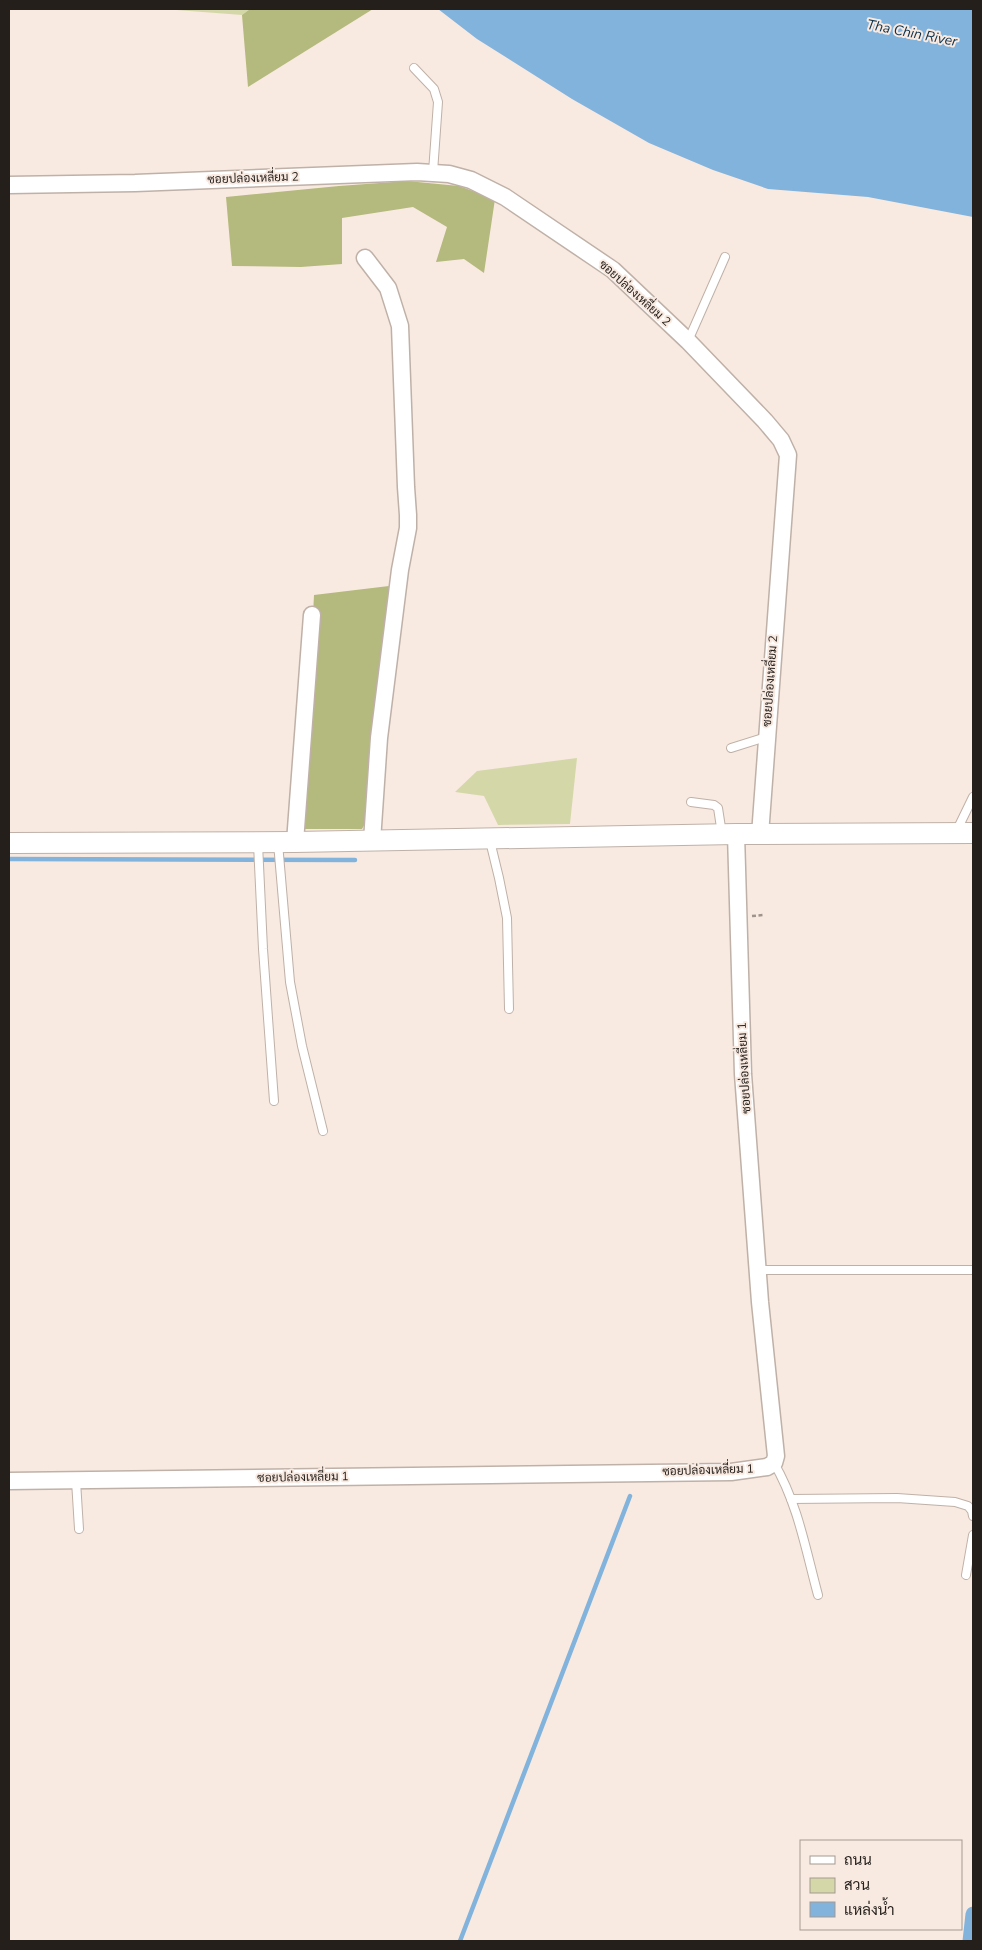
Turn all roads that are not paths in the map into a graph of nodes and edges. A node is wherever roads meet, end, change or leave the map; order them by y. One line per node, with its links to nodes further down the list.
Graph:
1 (414, 68): 2 (lane)
2 (433, 172): 3 (street, ซอยปล่องเหลี่ยม 2); 6 (street, ซอยปล่องเหลี่ยม 2)
3 (9, 185)
4 (725, 257): 6 (lane)
5 (365, 258): 16 (street)
6 (688, 341): 8 (street, ซอยปล่องเหลี่ยม 2)
7 (312, 615): 18 (street)
8 (766, 737): 9 (lane); 14 (street, ซอยปล่องเหลี่ยม 2)
9 (731, 748)
10 (973, 797): 12 (lane)
11 (691, 802): 13 (lane)
12 (964, 832): 14 (street)
13 (729, 834): 14 (street); 15 (street); 23 (street, ซอยปล่องเหลี่ยม 1)
14 (760, 835)
15 (489, 839): 16 (street); 20 (lane)
16 (372, 841): 18 (street)
17 (258, 842): 18 (street); 19 (street); 21 (lane)
18 (286, 842): 22 (lane)
19 (9, 843)
20 (509, 1009)
21 (274, 1101)
22 (323, 1131)
23 (758, 1270): 24 (lane); 25 (street, ซอยปล่องเหลี่ยม 1)
24 (973, 1270)
25 (774, 1463): 26 (street, ซอยปล่องเหลี่ยม 1); 28 (lane)
26 (76, 1480): 27 (street, ซอยปล่องเหลี่ยม 1); 30 (lane)
27 (9, 1481)
28 (792, 1499): 29 (lane); 33 (lane)
29 (973, 1516)
30 (79, 1529)
31 (973, 1535): 32 (lane)
32 (966, 1575)
33 (818, 1596)

